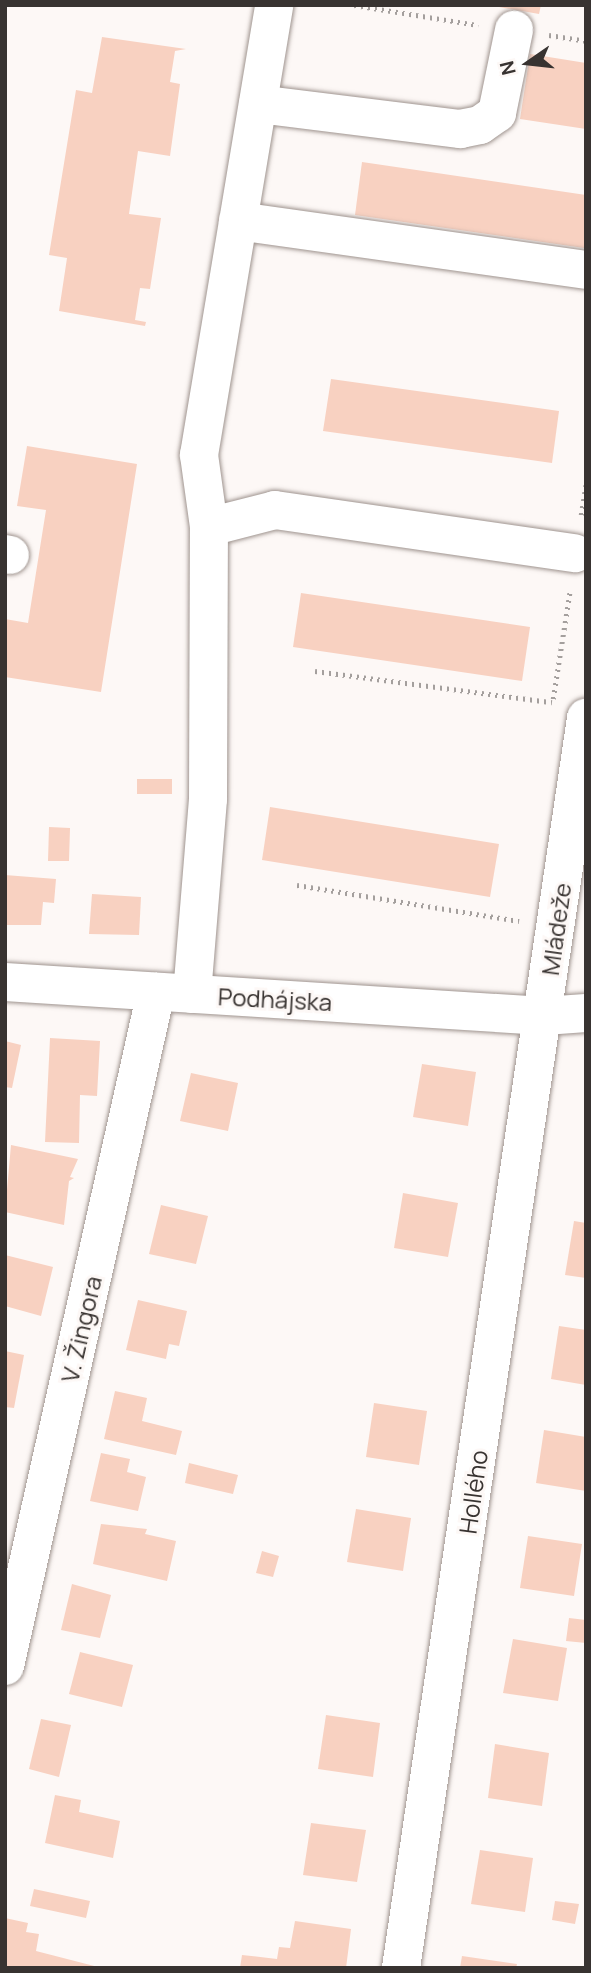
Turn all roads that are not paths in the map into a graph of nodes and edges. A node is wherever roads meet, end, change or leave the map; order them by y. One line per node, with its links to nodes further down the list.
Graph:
1 (274, 5): 3 (street, V. Žingora)
2 (514, 30): 3 (street)
3 (258, 104): 4 (street, V. Žingora)
4 (238, 221): 5 (street); 6 (street, V. Žingora)
5 (586, 270)
6 (209, 527): 7 (street); 10 (street, V. Žingora)
7 (575, 553)
8 (586, 718): 12 (street, Mládeže)
9 (5, 982): 10 (street, Podhájska)
10 (174, 993): 12 (street, Podhájska); 13 (street, V. Žingora)
11 (586, 1013): 12 (street)
12 (544, 1016): 15 (street, Hollého)
13 (11, 1617): 14 (street, V. Žingora)
14 (5, 1666)
15 (401, 1968)

